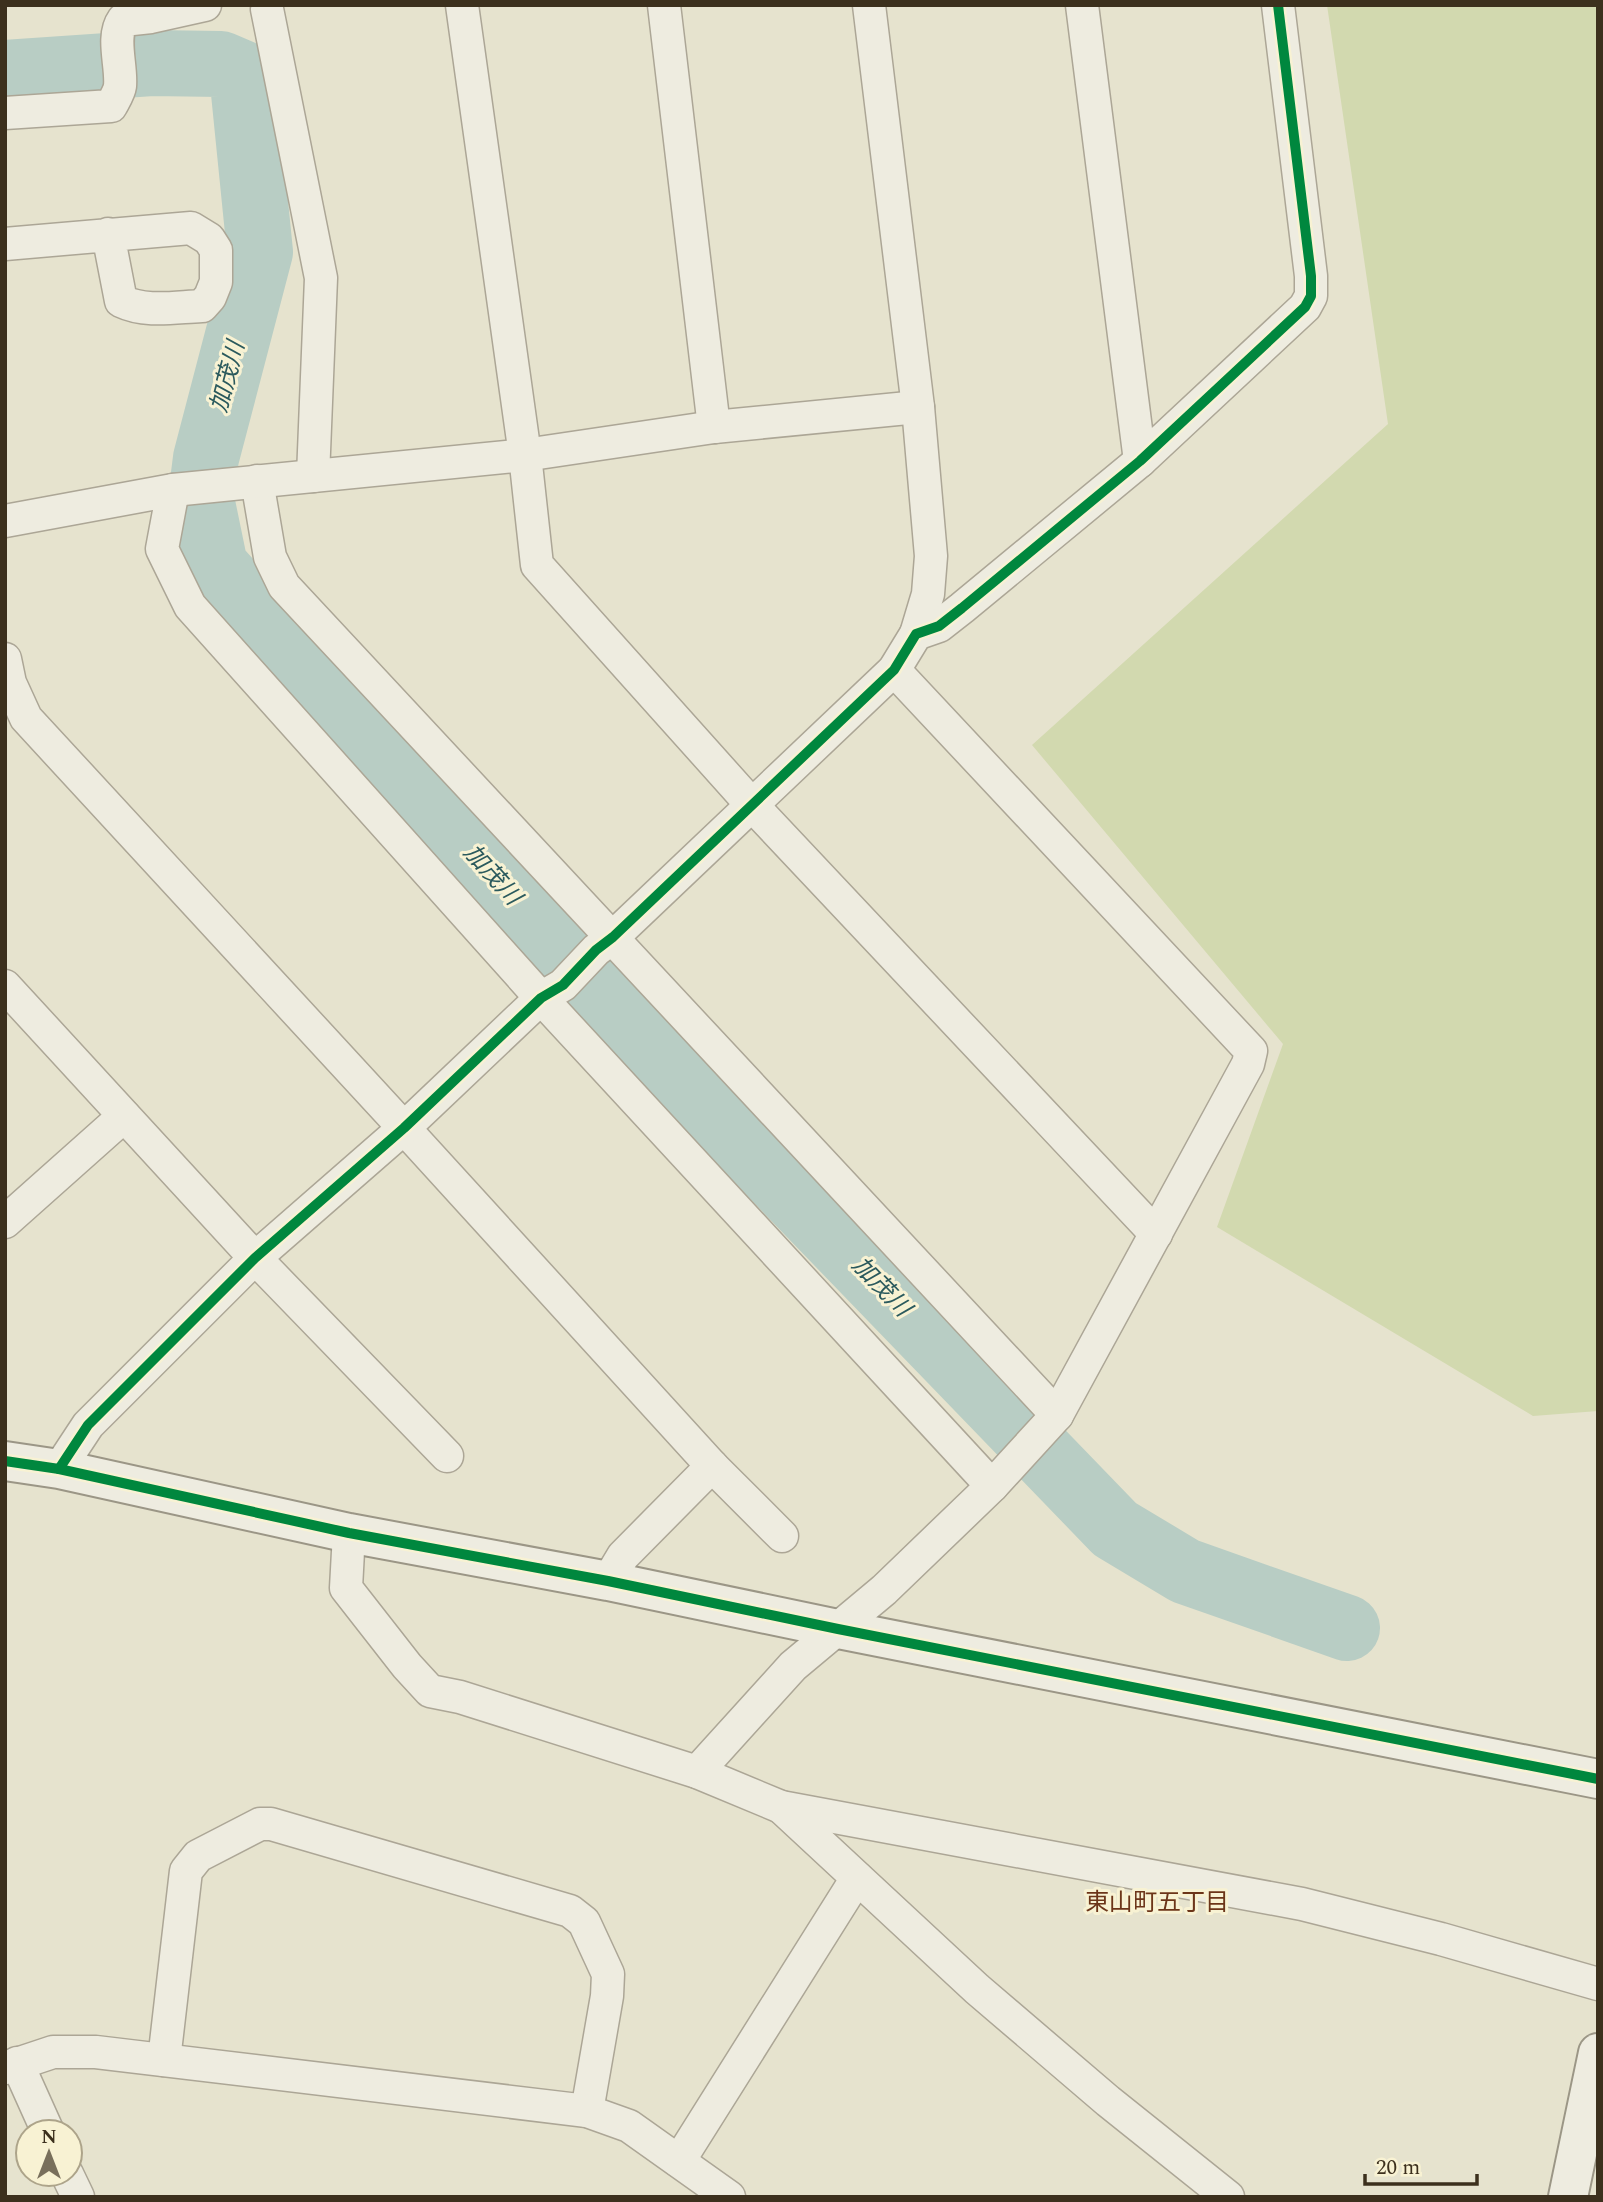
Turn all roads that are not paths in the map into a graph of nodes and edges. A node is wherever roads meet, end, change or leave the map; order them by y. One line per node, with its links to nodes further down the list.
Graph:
1 (205, 5): 8 (street)
2 (463, 5): 13 (street)
3 (663, 5): 12 (street)
4 (869, 5): 11 (street)
5 (1082, 5): 14 (street)
6 (1278, 5): 14 (street)
7 (266, 6): 15 (street)
8 (5, 113)
9 (108, 234): 10 (street)
10 (5, 244)
11 (918, 407): 12 (street); 19 (street)
12 (714, 427): 13 (street)
13 (525, 455): 15 (street); 22 (street)
14 (1140, 461): 19 (street)
15 (313, 476): 16 (street)
16 (257, 481): 17 (street); 23 (street)
17 (173, 490): 18 (street); 25 (street)
18 (5, 521)
19 (916, 634): 21 (street)
20 (5, 659): 27 (street)
21 (894, 670): 22 (street); 29 (street)
22 (752, 805): 23 (street); 29 (street)
23 (605, 943): 25 (street); 31 (street)
24 (5, 986): 26 (street)
25 (552, 991): 27 (street); 36 (street)
26 (124, 1116): 28 (street); 30 (street)
27 (404, 1128): 30 (street); 34 (street)
28 (5, 1222)
29 (1156, 1234): 31 (street)
30 (255, 1258): 32 (street); 35 (street)
31 (1056, 1416): 36 (street)
32 (447, 1457)
33 (5, 1461): 35 (street)
34 (712, 1466): 38 (street); 39 (street)
35 (59, 1469): 37 (street)
36 (993, 1484): 40 (street)
37 (349, 1533): 39 (street); 41 (street)
38 (782, 1536)
39 (608, 1581): 40 (street)
40 (838, 1629): 41 (street); 42 (street)
41 (697, 1772): 43 (street)
42 (1598, 1779)
43 (781, 1807): 44 (street); 45 (street)
44 (857, 1878): 51 (street); 53 (street)
45 (1598, 1984)
46 (1598, 2053): 54 (street)
47 (164, 2060): 48 (street); 49 (street); 49 (street)
48 (11, 2065): 50 (street)
49 (587, 2111): 51 (street)
50 (40, 2118)
51 (679, 2161): 52 (street)
52 (729, 2197)
53 (1228, 2197)
54 (1568, 2197)

